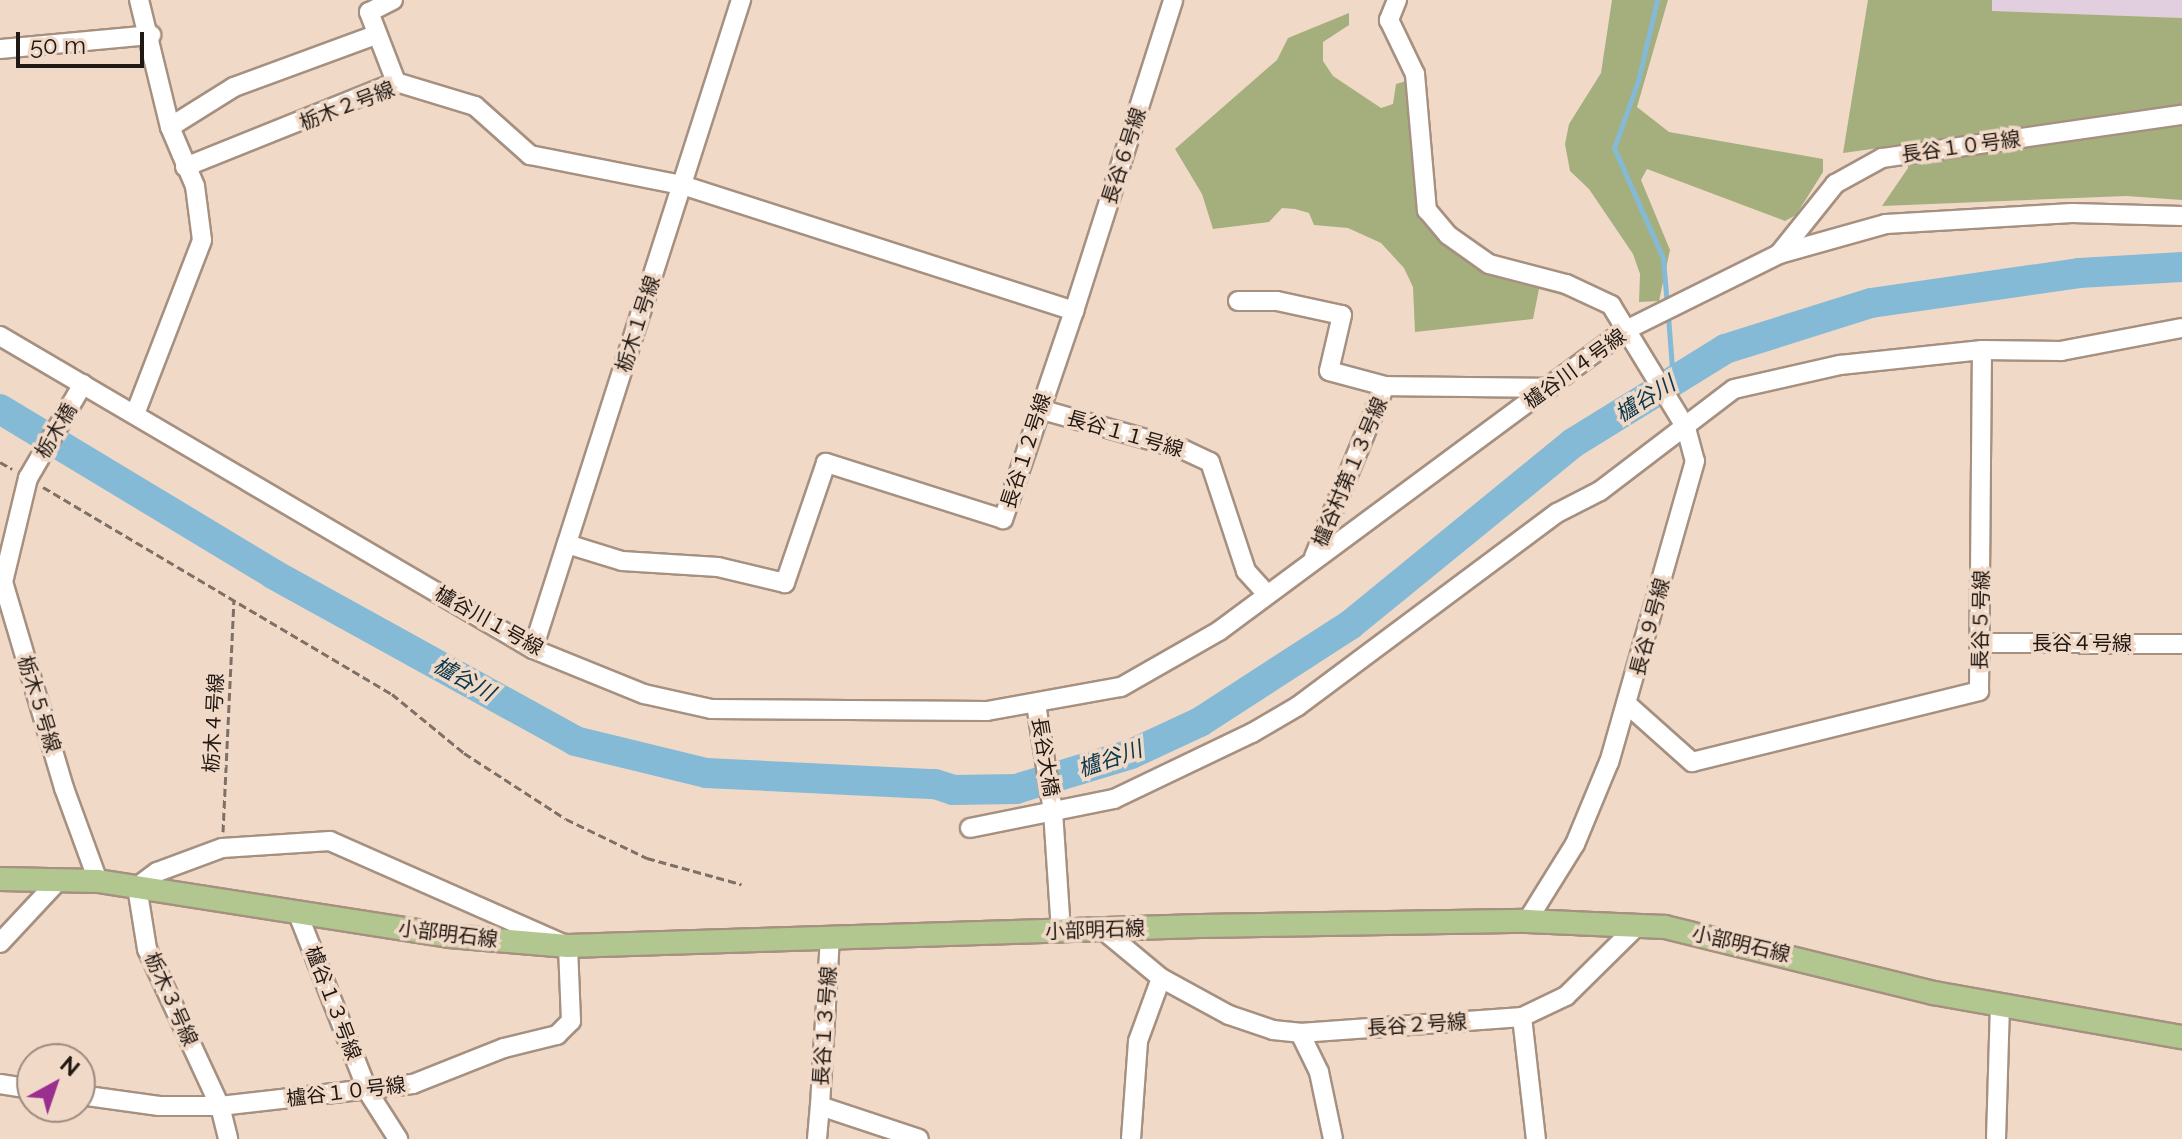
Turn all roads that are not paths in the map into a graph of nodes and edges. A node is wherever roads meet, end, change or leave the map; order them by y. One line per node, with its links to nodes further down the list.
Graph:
1 (139, 0): 6 (street)
2 (393, 0): 7 (street)
3 (741, 0): 13 (street, 栃木１号線)
4 (1173, 0): 17 (street, 長谷６号線)
5 (1397, 0): 19 (street, 長谷９号線)
6 (151, 35): 8 (street); 11 (street)
7 (375, 35): 9 (street); 11 (street)
8 (0, 49)
9 (396, 82): 12 (street, 栃木２号線); 13 (street, 栃木２号線)
10 (2182, 115): 15 (street, 長谷１０号線)
11 (170, 127): 12 (street)
12 (185, 167): 26 (street)
13 (682, 185): 17 (street); 29 (street, 栃木１号線)
14 (2182, 216): 15 (street, 櫨谷川４号線)
15 (1779, 254): 19 (street, 櫨谷川４号線)
16 (1238, 301): 23 (street)
17 (1074, 311): 25 (street, 長谷１２号線)
18 (2182, 328): 21 (street)
19 (1624, 331): 24 (street, 櫨谷川４号線); 27 (street, 長谷９号線)
20 (0, 336): 22 (street, 櫨谷川１号線)
21 (1982, 350): 27 (street); 32 (street, 長谷５号線)
22 (83, 384): 26 (street, 櫨谷川１号線); 28 (street, 栃木橋)
23 (1385, 386): 24 (street); 30 (street, 櫨谷村第１３号線)
24 (1549, 388): 30 (street, 櫨谷川４号線)
25 (1039, 409): 29 (street, 長谷１２号線); 31 (street, 長谷１１号線)
26 (135, 414): 34 (street, 櫨谷川１号線)
27 (1686, 428): 36 (street, 長谷９号線); 37 (street)
28 (28, 478): 41 (street, 栃木５号線)
29 (567, 544): 34 (street, 栃木１号線)
30 (1314, 558): 31 (street, 櫨谷川４号線)
31 (1265, 592): 35 (street, 櫨谷川４号線)
32 (1982, 643): 33 (street, 長谷４号線); 36 (street, 長谷５号線)
33 (2182, 644)
34 (533, 649): 35 (street, 櫨谷川１号線)
35 (1036, 704): 37 (street, 長谷大橋)
36 (1628, 705): 44 (street, 長谷９号線)
37 (1053, 811): 38 (street); 47 (street, 長谷大橋)
38 (970, 828)
39 (0, 879): 40 (main road, 小部明石線)
40 (59, 880): 41 (main road, 小部明石線); 49 (street)
41 (98, 881): 42 (main road, 小部明石線)
42 (137, 887): 43 (main road, 小部明石線); 50 (street); 58 (street, 栃木３号線)
43 (298, 914): 50 (main road, 小部明石線); 56 (street, 櫨谷１３号線)
44 (1527, 921): 45 (main road, 小部明石線); 46 (main road, 小部明石線)
45 (1638, 925): 52 (main road, 小部明石線); 53 (street)
46 (1102, 929): 47 (main road, 小部明石線); 51 (street, 長谷２号線)
47 (1061, 931): 48 (main road, 小部明石線)
48 (830, 937): 50 (main road, 小部明石線); 59 (street, 長谷１３号線)
49 (0, 943)
50 (568, 946): 56 (street, 櫨谷１０号線)
51 (1161, 978): 54 (street, 長谷２号線); 64 (street)
52 (2000, 1005): 55 (main road, 小部明石線); 67 (street)
53 (1522, 1017): 54 (street, 長谷２号線); 66 (street)
54 (1300, 1033): 65 (street)
55 (2182, 1037)
56 (368, 1092): 58 (street, 櫨谷１０号線); 61 (street, 櫨谷１３号線)
57 (96, 1097): 58 (street, 櫨谷１０号線)
58 (220, 1106): 60 (street, 栃木３号線)
59 (820, 1106): 62 (street); 63 (street, 長谷１３号線)
60 (228, 1139)
61 (398, 1139)
62 (817, 1139)
63 (919, 1139)
64 (1131, 1139)
65 (1333, 1139)
66 (1536, 1139)
67 (1996, 1139)

